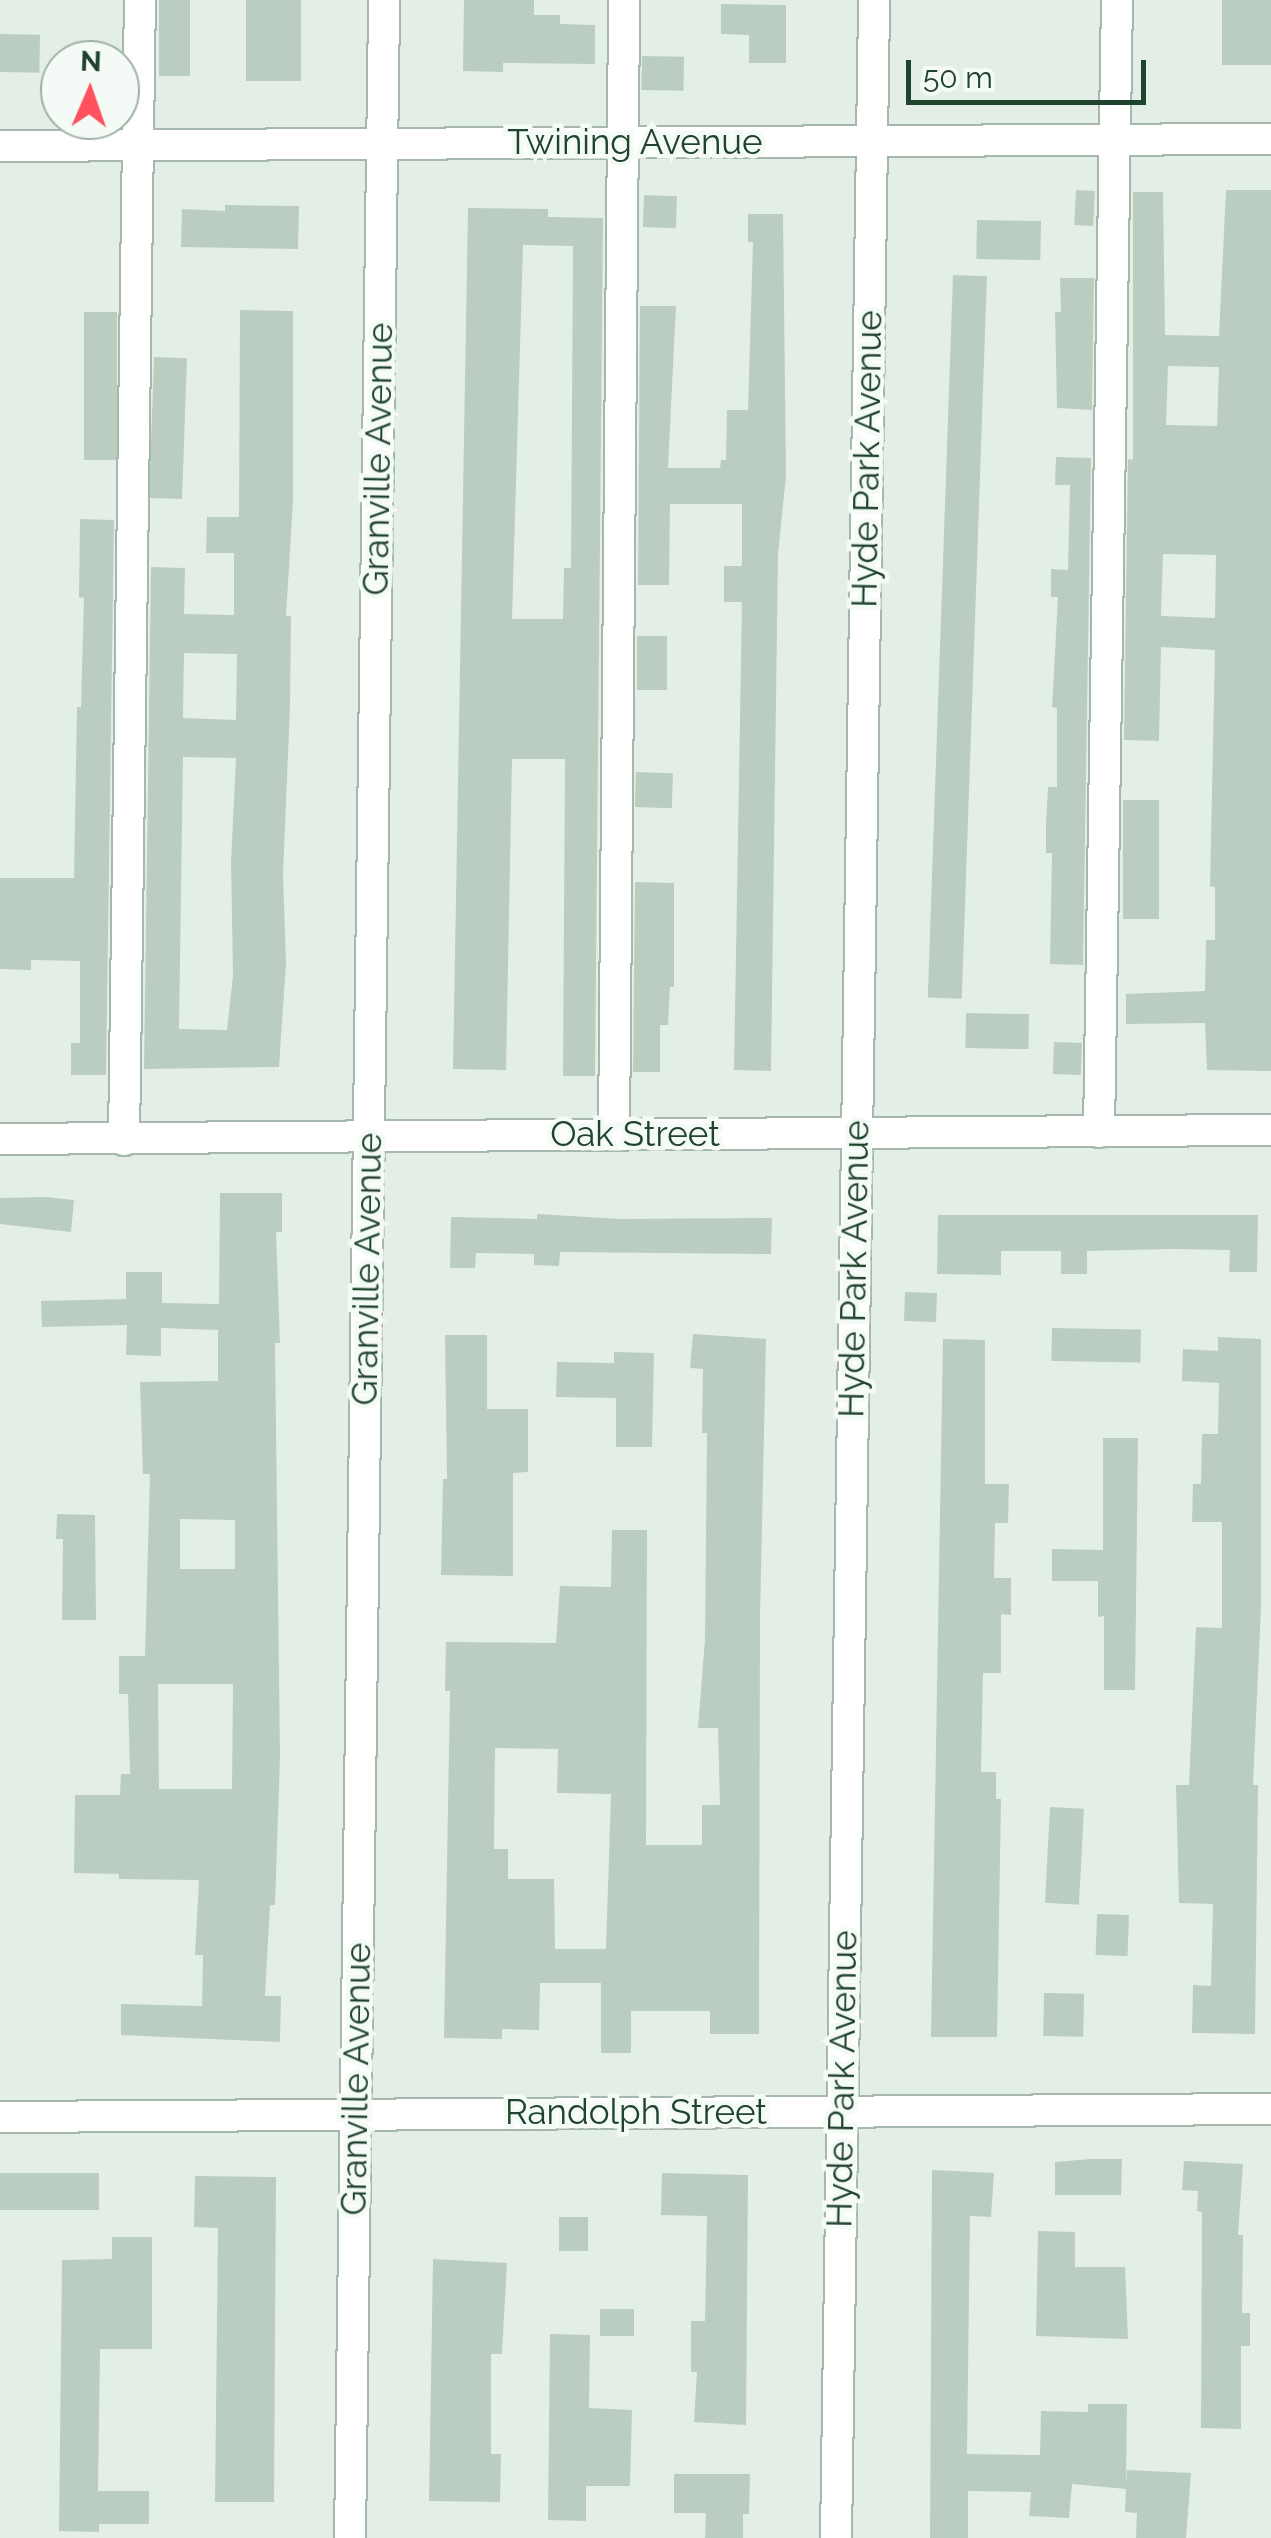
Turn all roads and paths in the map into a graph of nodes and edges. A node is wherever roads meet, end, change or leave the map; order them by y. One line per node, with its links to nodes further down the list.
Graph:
1 (140, 0): 11 (street)
2 (384, 0): 8 (street, Granville Avenue)
3 (624, 0): 9 (street)
4 (874, 0): 10 (street, Hyde Park Avenue)
5 (1117, 0): 6 (street)
6 (1114, 140): 7 (street, Twining Avenue); 10 (street, Twining Avenue); 14 (street)
7 (1271, 140)
8 (382, 142): 9 (street, Twining Avenue); 11 (street, Twining Avenue); 16 (street, Granville Avenue)
9 (622, 142): 10 (street, Twining Avenue); 17 (street)
10 (872, 142): 15 (street, Hyde Park Avenue)
11 (139, 145): 12 (street, Twining Avenue); 19 (street)
12 (0, 146)
13 (1271, 1130): 14 (street, Oak Street)
14 (1100, 1132): 15 (street, Oak Street)
15 (856, 1133): 17 (street, Oak Street); 21 (street, Hyde Park Avenue)
16 (368, 1134): 17 (street, Oak Street); 19 (street, Oak Street); 22 (street, Granville Avenue)
17 (614, 1134)
18 (0, 1139): 19 (street, Oak Street)
19 (124, 1140)
20 (1271, 2108): 21 (street, Randolph Street)
21 (841, 2111): 22 (street, Randolph Street); 25 (street, Hyde Park Avenue)
22 (356, 2114): 23 (street, Randolph Street); 24 (street, Granville Avenue)
23 (0, 2116)
24 (350, 2538)
25 (836, 2538)

